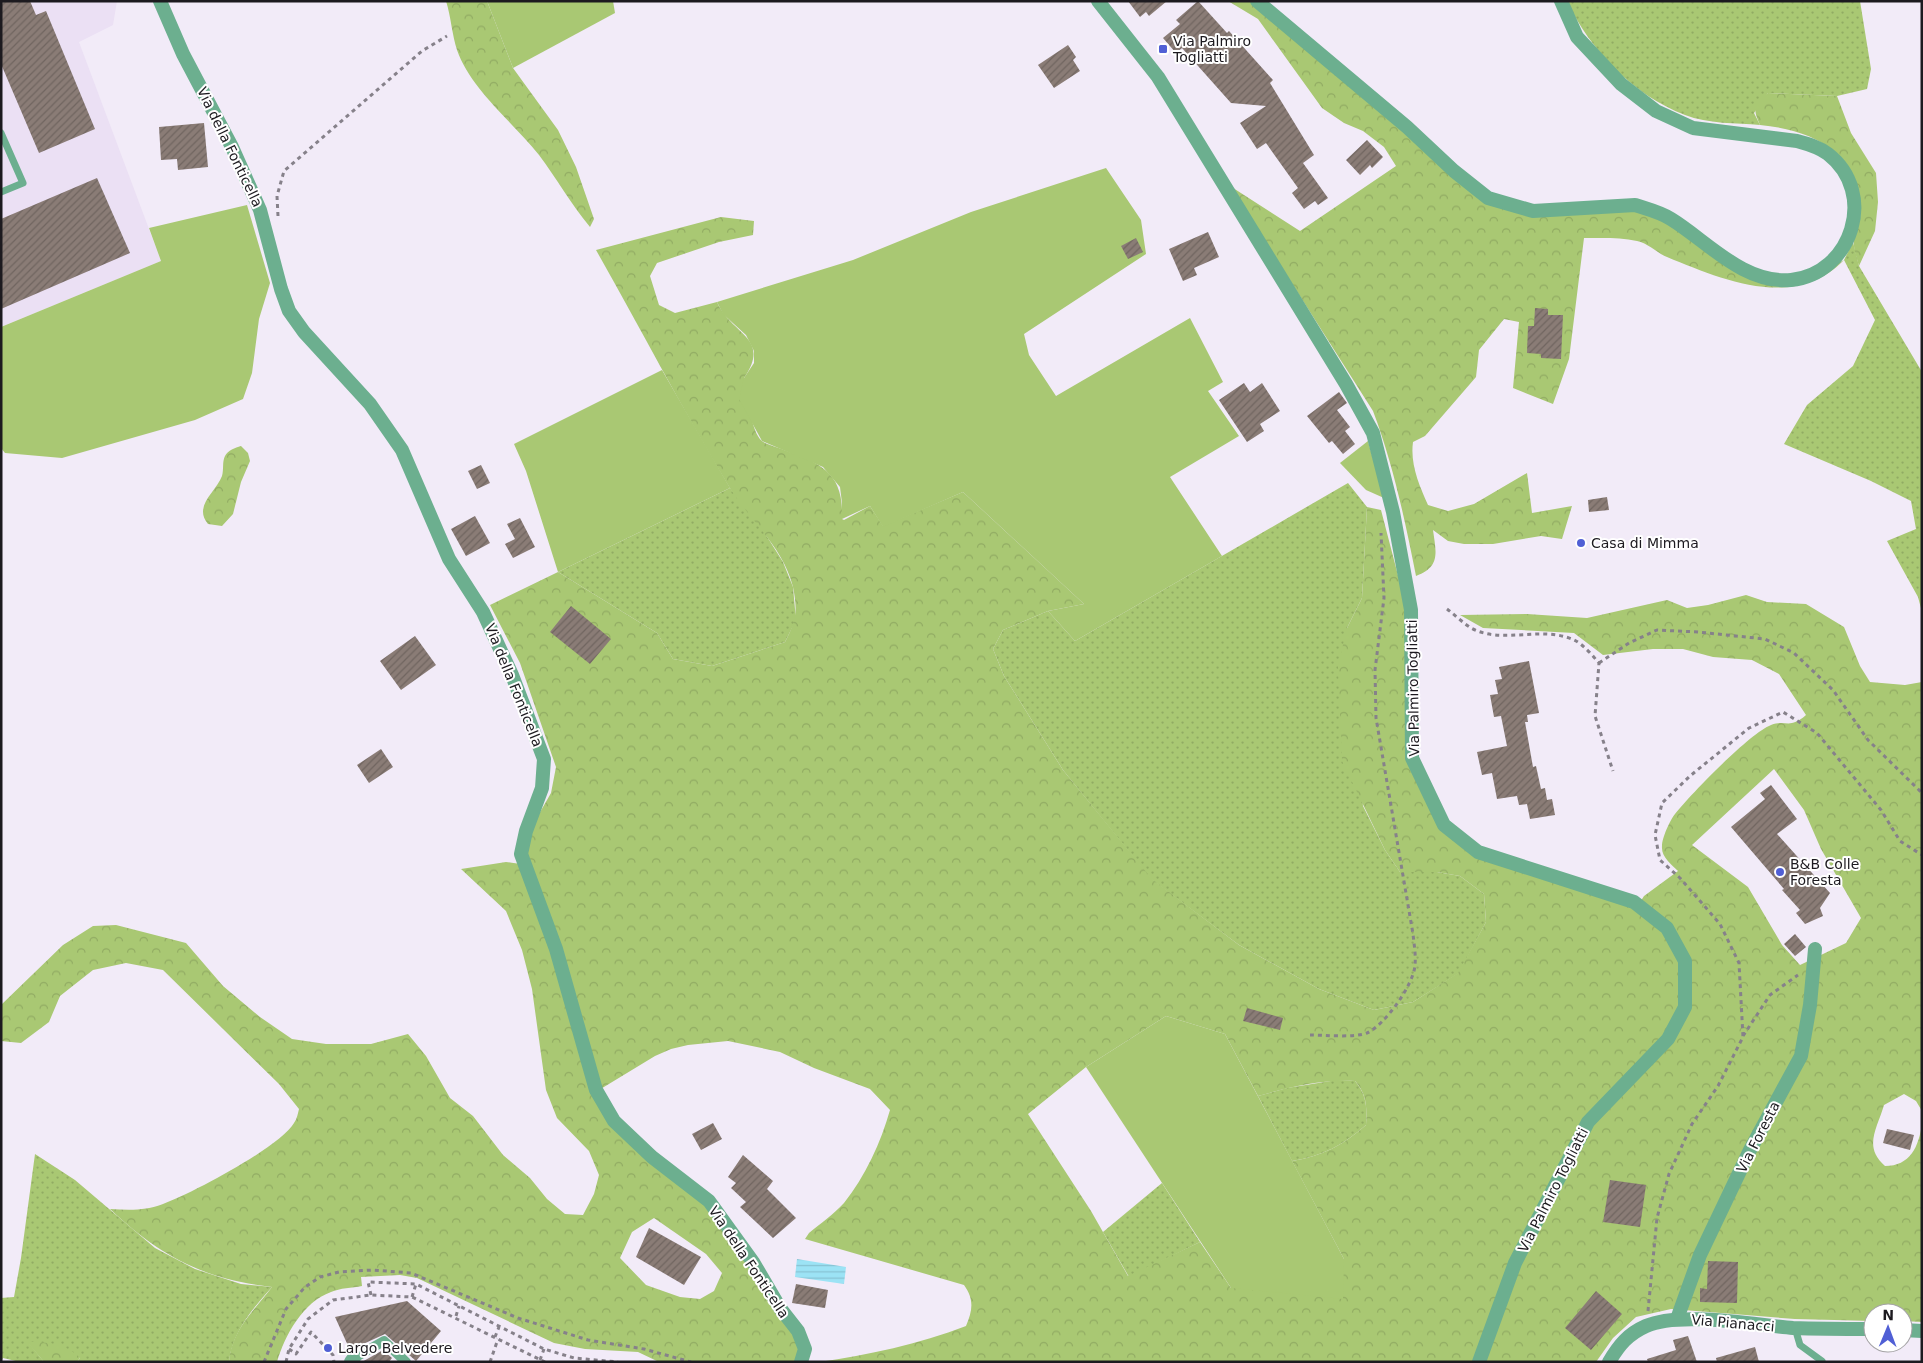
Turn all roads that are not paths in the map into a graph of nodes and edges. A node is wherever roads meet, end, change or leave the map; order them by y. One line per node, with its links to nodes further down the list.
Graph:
1 (160, 1): 14 (street, Via della Fonticella)
2 (1098, 1): 15 (street, Via Palmiro Togliatti)
3 (1257, 1): 4 (street)
4 (1561, 1)
5 (1, 133): 6 (lane)
6 (1, 192)
7 (1816, 949): 8 (street, Via Foresta)
8 (1677, 1318): 9 (street, Via Pianacci); 16 (street, Via Pianacci)
9 (1795, 1328): 10 (street, Via Pianacci); 12 (lane)
10 (1863, 1330)
11 (352, 1360): 13 (street)
12 (1822, 1361)
13 (406, 1362)
14 (801, 1362)
15 (1479, 1362)
16 (1609, 1362)

